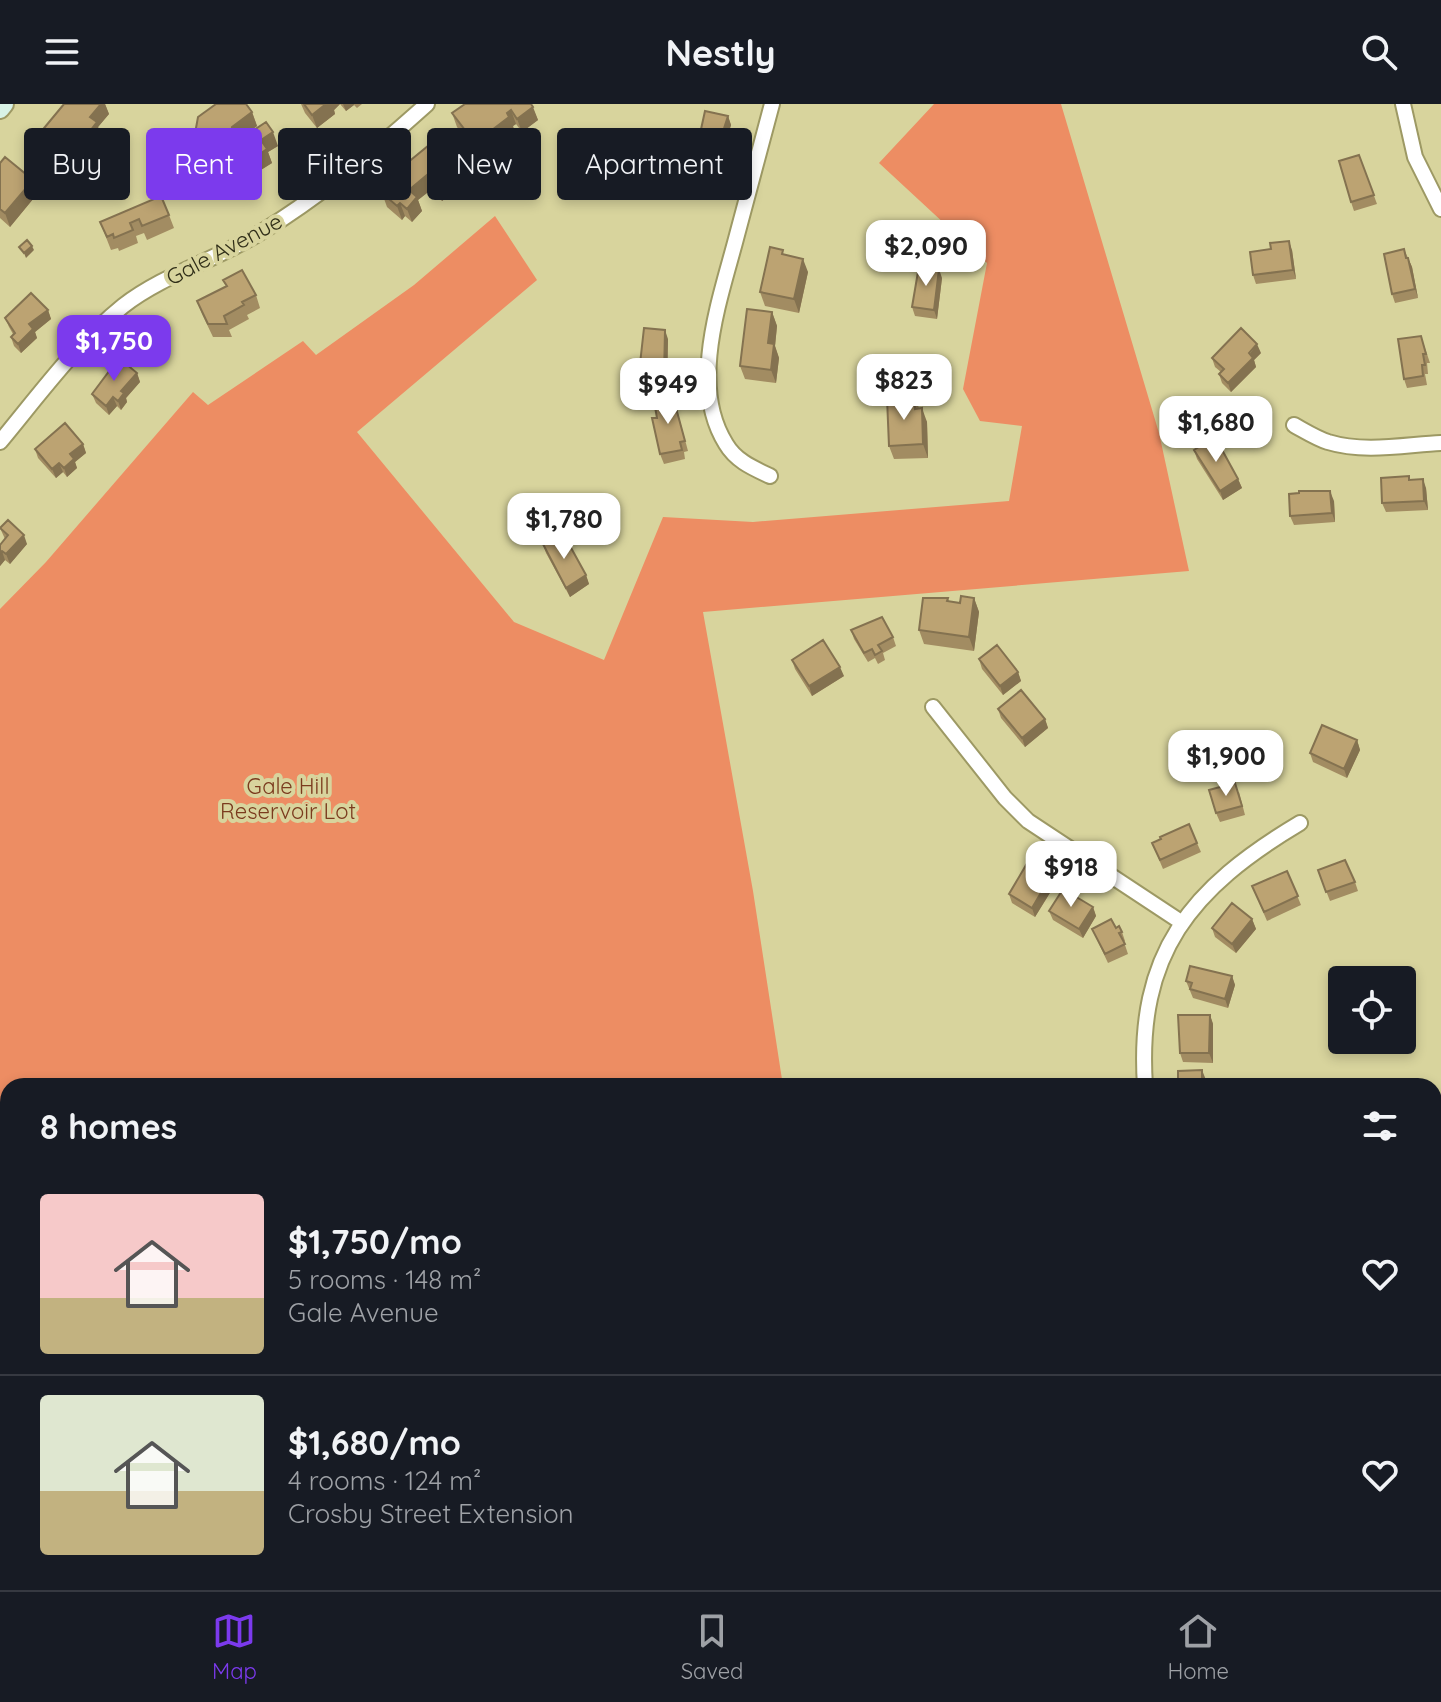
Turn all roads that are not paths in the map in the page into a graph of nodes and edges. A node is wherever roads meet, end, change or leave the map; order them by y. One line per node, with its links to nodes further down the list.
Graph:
1 (4, 104): 5 (main road)
2 (427, 104): 8 (street, Gale Avenue)
3 (772, 104): 10 (street)
4 (1403, 104): 6 (street)
5 (0, 109)
6 (1441, 209)
7 (1294, 425): 9 (street)
8 (0, 442)
9 (1441, 443)
10 (770, 476)
11 (933, 707): 13 (street)
12 (1300, 823): 13 (street)
13 (1181, 922): 14 (street)
14 (1145, 1078)

